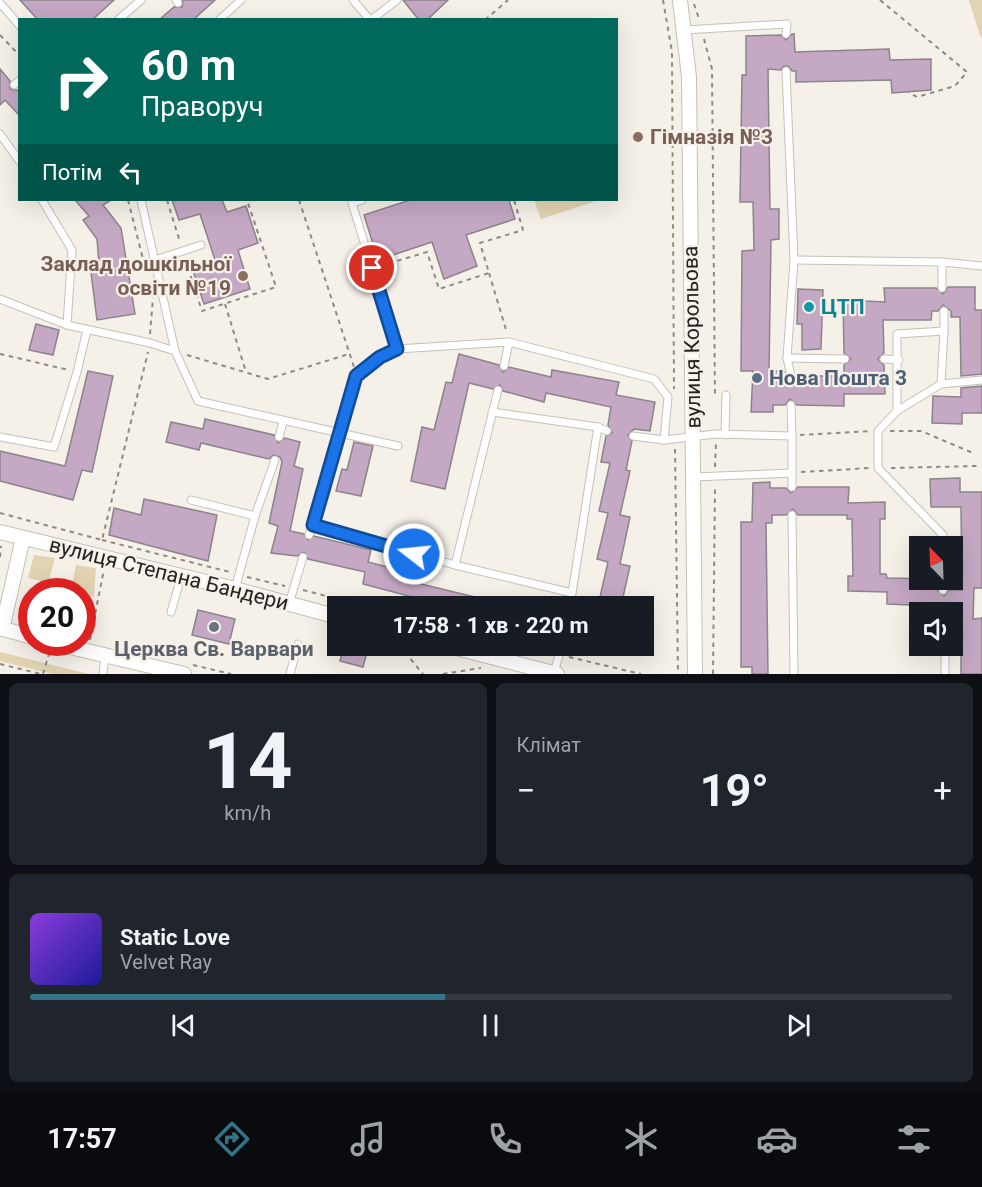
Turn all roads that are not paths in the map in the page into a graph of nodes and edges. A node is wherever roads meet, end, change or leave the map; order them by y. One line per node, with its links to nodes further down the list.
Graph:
1 (141, 0): 7 (lane)
2 (241, 0): 8 (lane)
3 (353, 0): 9 (lane)
4 (397, 0): 10 (lane)
5 (680, 0): 12 (street, вулиця Корольова)
6 (0, 3): 11 (lane)
7 (120, 18)
8 (221, 18)
9 (368, 18)
10 (373, 18)
11 (18, 24)
12 (685, 30): 13 (lane); 53 (street, вулиця Корольова)
13 (786, 34)
14 (786, 71): 22 (lane)
15 (0, 134): 16 (lane)
16 (18, 159)
17 (43, 201): 28 (lane)
18 (141, 201): 21 (lane)
19 (359, 201): 32 (lane)
20 (201, 245): 21 (lane)
21 (155, 260): 33 (lane)
22 (794, 260): 23 (lane); 34 (lane)
23 (942, 262): 24 (lane); 25 (lane)
24 (982, 266)
25 (942, 288)
26 (0, 299): 28 (lane)
27 (944, 311): 30 (lane)
28 (67, 325): 29 (lane)
29 (87, 330): 33 (lane); 55 (lane)
30 (944, 332): 37 (lane); 41 (lane)
31 (509, 342): 32 (lane); 38 (lane); 57 (lane)
32 (397, 349): 50 (lane)
33 (175, 351): 47 (lane)
34 (787, 358): 35 (lane); 39 (lane)
35 (844, 359)
36 (884, 359): 37 (lane)
37 (899, 360): 45 (lane)
38 (504, 366)
39 (791, 376)
40 (982, 380): 41 (lane)
41 (941, 384): 45 (lane)
42 (498, 390): 46 (lane)
43 (726, 395): 51 (lane)
44 (790, 405): 54 (lane)
45 (897, 411): 69 (lane)
46 (492, 412): 48 (lane); 72 (lane)
47 (283, 422): 50 (lane); 56 (lane)
48 (598, 427): 49 (lane); 75 (lane)
49 (607, 431)
50 (340, 434): 58 (lane); 66 (lane)
51 (725, 435): 53 (lane); 54 (lane)
52 (633, 436): 57 (lane)
53 (693, 436): 57 (lane); 61 (street, вулиця Корольова)
54 (792, 436): 60 (lane)
55 (0, 437)
56 (279, 437)
57 (664, 440)
58 (398, 446)
59 (274, 460): 65 (lane)
60 (792, 473): 61 (lane); 62 (lane)
61 (693, 477): 93 (street, вулиця Корольова)
62 (792, 488)
63 (191, 500): 65 (lane)
64 (792, 515): 94 (lane)
65 (255, 516): 74 (lane)
66 (313, 525): 68 (lane); 72 (lane)
67 (0, 532): 70 (street, вулиця Степана Бандери)
68 (309, 535)
69 (943, 536)
70 (23, 538): 73 (street, вулиця Степана Бандери); 80 (street)
71 (303, 557): 77 (lane)
72 (454, 565): 75 (lane)
73 (181, 577): 74 (street, вулиця Степана Бандери); 78 (lane)
74 (235, 589): 77 (street, вулиця Степана Бандери)
75 (572, 593): 76 (lane)
76 (572, 596)
77 (289, 604): 79 (street, вулиця Степана Бандери)
78 (171, 612)
79 (327, 614)
80 (1, 629): 81 (street)
81 (18, 633)
82 (298, 644): 91 (lane)
83 (96, 656): 87 (street)
84 (476, 656): 88 (street)
85 (559, 656): 92 (lane)
86 (945, 656): 95 (lane)
87 (105, 657): 89 (lane); 90 (street)
88 (509, 668): 92 (street)
89 (103, 674)
90 (183, 674)
91 (290, 674)
92 (556, 674)
93 (695, 674)
94 (794, 674)
95 (945, 674)

